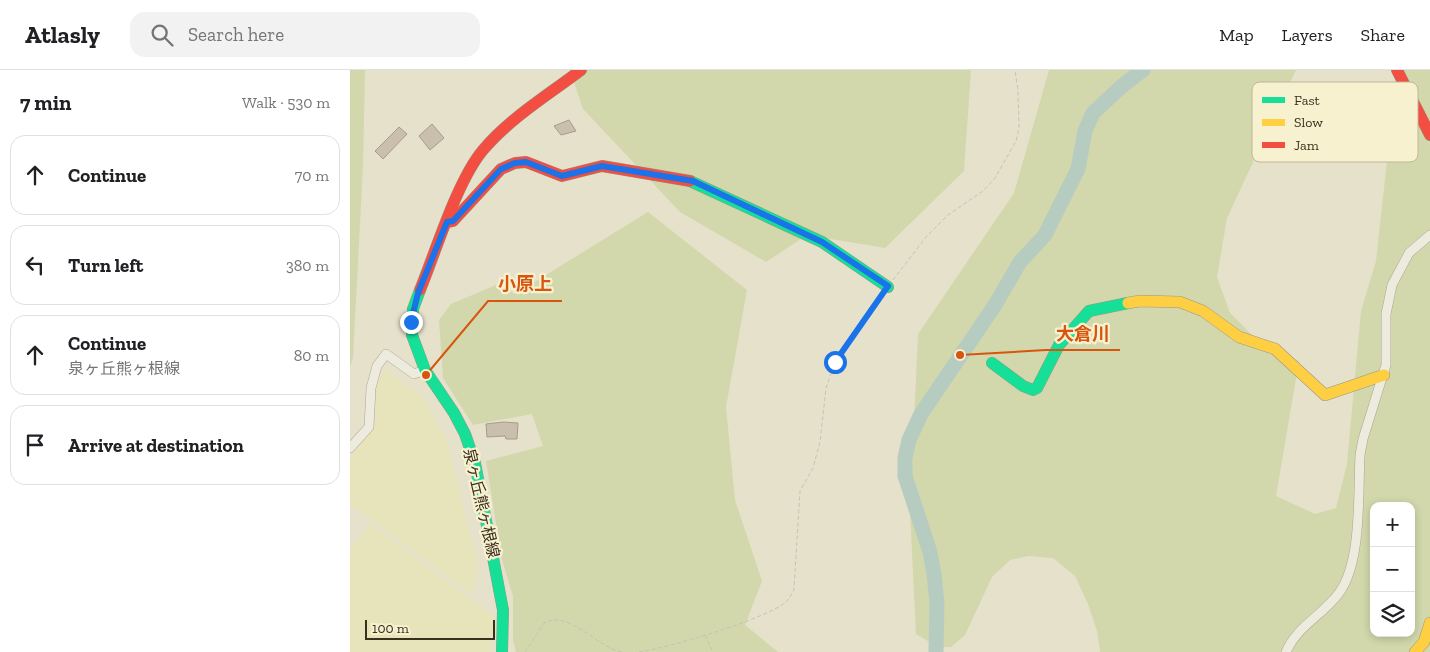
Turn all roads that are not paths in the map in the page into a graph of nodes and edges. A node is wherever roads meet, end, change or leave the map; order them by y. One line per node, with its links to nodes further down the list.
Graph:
1 (581, 70): 6 (street, 泉ヶ丘熊ヶ根線)
2 (1398, 70): 3 (street)
3 (1404, 82)
4 (1418, 111): 5 (street)
5 (1430, 135)
6 (447, 222): 8 (street); 10 (street, 泉ヶ丘熊ヶ根線)
7 (1430, 235): 11 (street)
8 (888, 286)
9 (992, 363): 11 (street)
10 (425, 370): 12 (street); 14 (street, 泉ヶ丘熊ヶ根線)
11 (1384, 374): 15 (street)
12 (350, 448)
13 (1430, 623): 16 (street)
14 (502, 652)
15 (1286, 652)
16 (1415, 652)

